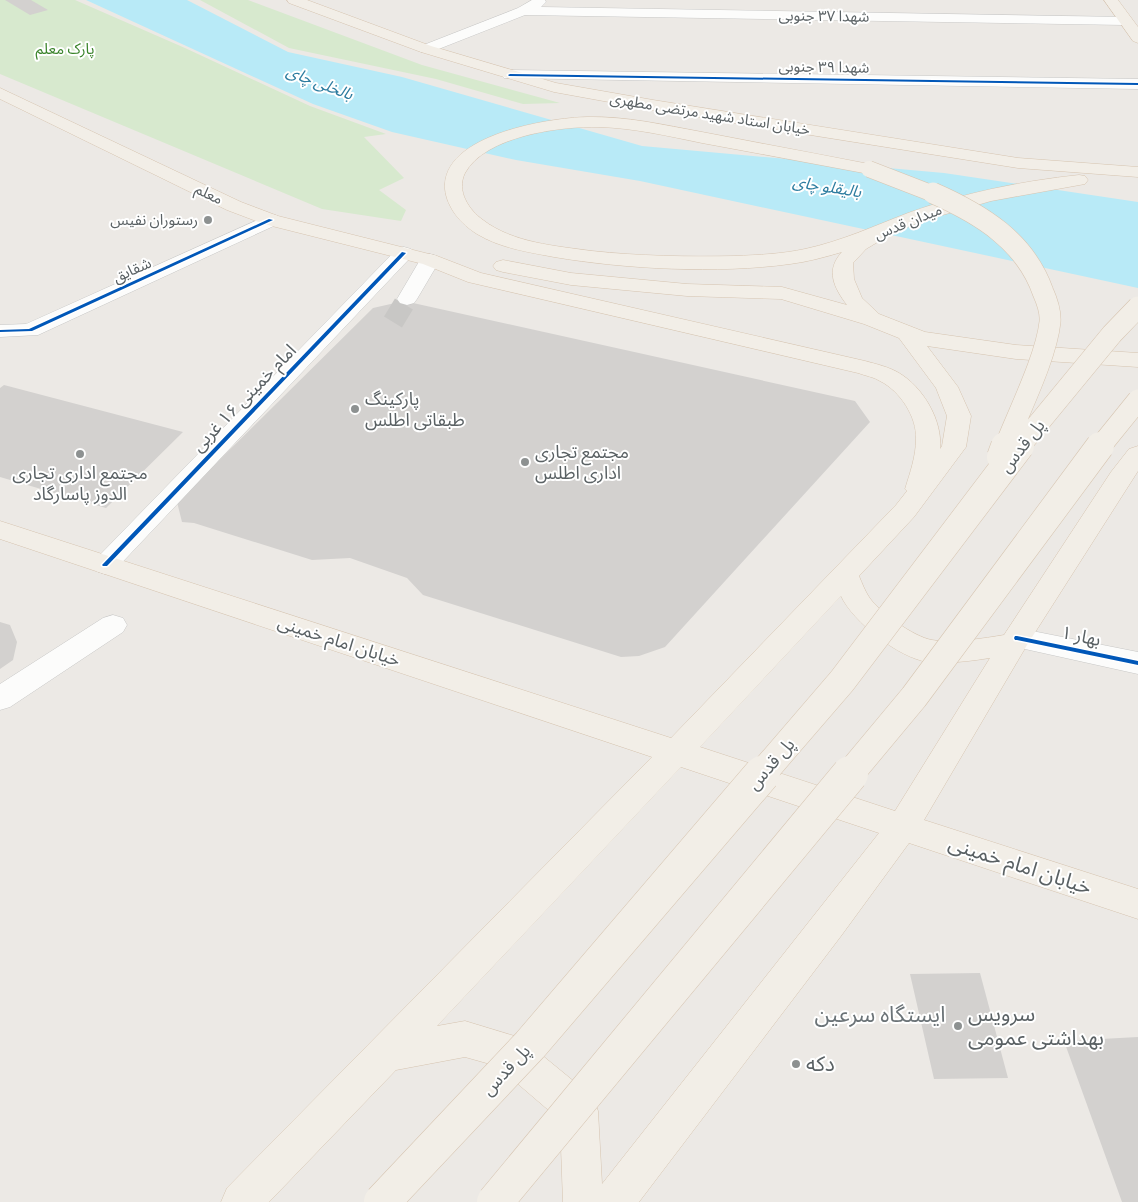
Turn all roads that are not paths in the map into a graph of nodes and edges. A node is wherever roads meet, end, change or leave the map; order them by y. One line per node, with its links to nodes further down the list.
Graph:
1 (294, 0): 7 (main road, خیابان استاد شهید مرتضی مطهری)
2 (542, 0): 4 (street)
3 (1111, 0): 5 (main road)
4 (523, 11): 5 (street, شهدا ۳۷ جنوبی); 7 (street)
5 (1125, 21): 6 (main road)
6 (1138, 38)
7 (426, 49): 8 (main road, خیابان استاد شهید مرتضی مطهری)
8 (510, 74): 9 (street, شهدا ۳۹ جنوبی); 11 (main road, خیابان استاد شهید مرتضی مطهری)
9 (1138, 84)
10 (0, 93): 12 (main road, معلم)
11 (1138, 174): 13 (main road, میدان قدس)
12 (271, 220): 14 (main road, معلم); 19 (street, شقایق)
13 (878, 233): 18 (main road, میدان قدس); 24 (main road, bridge)
14 (404, 253): 15 (main road, معلم); 27 (street, امام خمینی ۱۶ غربی)
15 (430, 260): 16 (street); 18 (main road); 25 (main road)
16 (407, 299)
17 (1138, 307): 24 (main road, پل قدس, bridge)
18 (871, 319): 20 (main road, میدان قدس)
19 (0, 331)
20 (906, 334): 21 (main road, میدان قدس); 25 (main road)
21 (1138, 360)
22 (1138, 400): 39 (main road, bridge)
23 (1138, 454): 30 (main road)
24 (988, 488): 38 (main road, پل قدس, bridge)
25 (915, 498): 28 (main road)
26 (0, 530): 27 (main road, خیابان امام خمینی)
27 (105, 564): 33 (main road, خیابان امام خمینی)
28 (845, 575): 30 (main road); 33 (main road)
29 (112, 625): 32 (street)
30 (1015, 641): 31 (street, بهار ۱); 34 (main road)
31 (1138, 664)
32 (0, 699)
33 (678, 752): 34 (main road, خیابان امام خمینی); 36 (main road)
34 (903, 826): 35 (main road, خیابان امام خمینی); 41 (main road)
35 (1138, 904)
36 (387, 1054): 37 (main road); 40 (main road)
37 (241, 1202)
38 (382, 1202)
39 (495, 1202)
40 (582, 1202)
41 (614, 1202)

